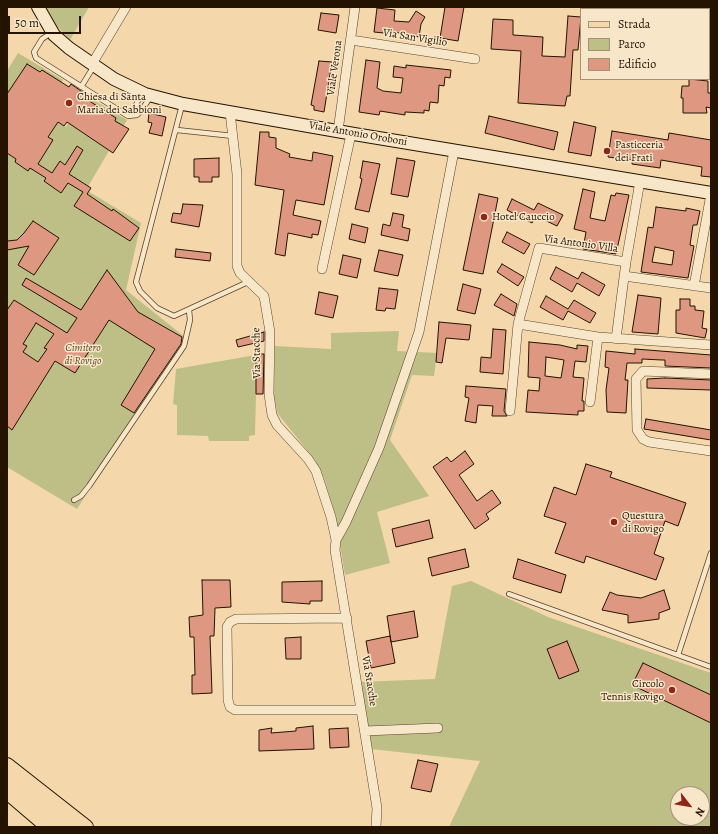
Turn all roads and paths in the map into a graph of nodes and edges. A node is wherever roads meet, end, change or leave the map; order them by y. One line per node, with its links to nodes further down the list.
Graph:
1 (38, 7): 4 (street, Viale Antonio Oroboni)
2 (126, 7): 7 (street)
3 (355, 7): 5 (street, Viale Verona)
4 (52, 32): 7 (street, Viale Antonio Oroboni); 8 (lane)
5 (351, 40): 6 (street, Via San Vigilio); 14 (street, Viale Verona)
6 (475, 59)
7 (93, 65): 8 (lane); 9 (street, Viale Antonio Oroboni)
8 (81, 86): 12 (lane)
9 (146, 94): 10 (street, Viale Antonio Oroboni); 12 (lane); 12 (lane)
10 (183, 104): 11 (street, Viale Antonio Oroboni); 13 (lane)
11 (230, 112): 14 (street, Viale Antonio Oroboni); 16 (street, Via Stacche)
12 (126, 114)
13 (177, 130): 16 (lane); 26 (lane)
14 (338, 131): 15 (street, Viale Antonio Oroboni)
15 (351, 134): 17 (street, Viale Antonio Oroboni); 21 (street)
16 (233, 136): 23 (street, Via Stacche)
17 (454, 150): 18 (street, Viale Antonio Oroboni); 36 (street)
18 (640, 181): 19 (street, Viale Antonio Oroboni); 20 (street, Via Antonio Villa)
19 (711, 193): 24 (street)
20 (626, 262): 22 (street, Via Antonio Villa); 27 (street, Via Antonio Villa)
21 (322, 269)
22 (624, 276): 24 (street); 29 (street, Via Antonio Villa)
23 (248, 282): 26 (lane); 36 (street, Via Stacche)
24 (694, 286): 25 (street)
25 (711, 288)
26 (189, 310): 35 (lane)
27 (518, 324): 28 (street); 33 (street, Via Antonio Villa)
28 (598, 338): 29 (street); 32 (street)
29 (616, 339): 30 (street)
30 (711, 345)
31 (711, 374): 34 (street)
32 (590, 402)
33 (510, 411)
34 (711, 450)
35 (74, 500)
36 (336, 540): 39 (street, Via Stacche)
37 (711, 553): 40 (lane)
38 (509, 594): 40 (lane)
39 (347, 618): 42 (street, Via Stacche); 42 (street)
40 (678, 655): 41 (lane)
41 (711, 666)
42 (361, 710): 44 (street, Via Stacche)
43 (438, 728): 44 (street)
44 (365, 731): 51 (street, Via Stacche)
45 (7, 764): 50 (main road)
46 (7, 778): 49 (main road)
47 (7, 792): 48 (main road)
48 (48, 827)
49 (66, 827)
50 (86, 827)
51 (376, 827)

